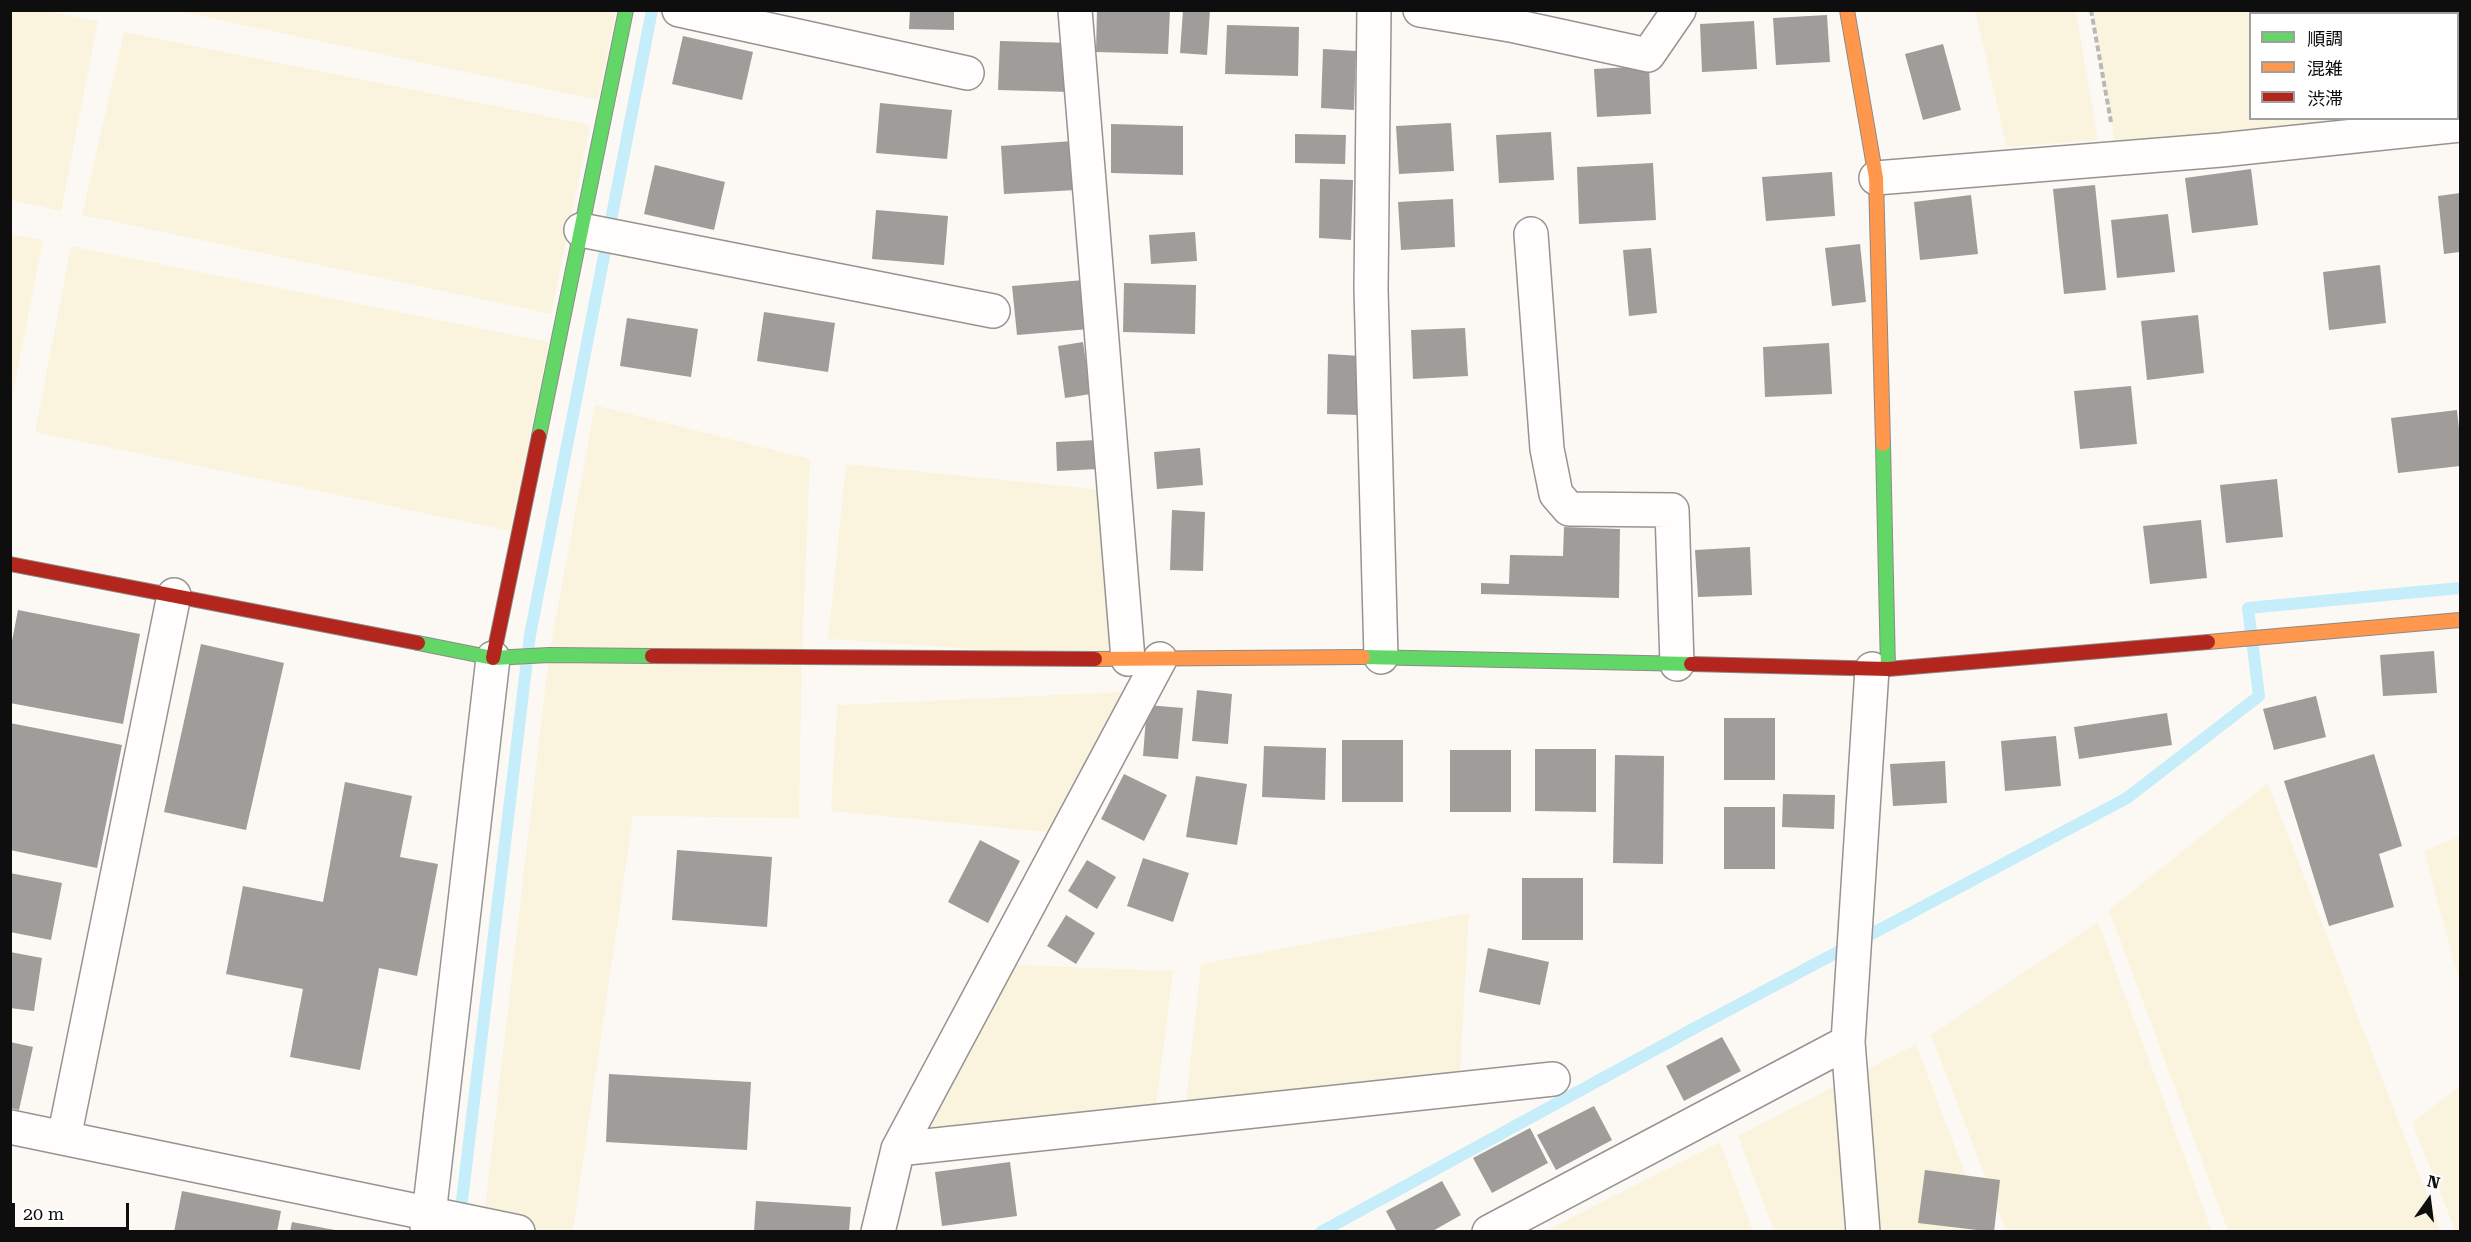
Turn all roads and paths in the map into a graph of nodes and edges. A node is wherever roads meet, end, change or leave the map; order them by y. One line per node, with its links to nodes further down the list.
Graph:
1 (626, 10): 14 (street)
2 (679, 10): 10 (street)
3 (1075, 10): 22 (street)
4 (1374, 10): 20 (street)
5 (1420, 10): 9 (street)
6 (1679, 10): 9 (street)
7 (1847, 10): 13 (street)
8 (2091, 10): 12 (path)
9 (1512, 18)
10 (967, 73)
11 (2460, 125): 12 (street)
12 (2118, 158): 13 (street)
13 (1876, 178): 24 (street)
14 (581, 230): 16 (street); 21 (street)
15 (1531, 234): 23 (street)
16 (993, 311)
17 (10, 564): 18 (street)
18 (174, 596): 21 (street); 28 (street)
19 (2460, 620): 24 (street)
20 (1381, 657): 22 (street); 23 (street)
21 (493, 658): 22 (street); 30 (street)
22 (1144, 659): 29 (street)
23 (1677, 664): 24 (street)
24 (1880, 669): 25 (street)
25 (1848, 1042): 33 (street); 34 (street)
26 (1553, 1080): 29 (street)
27 (10, 1127): 28 (street)
28 (64, 1138): 30 (street)
29 (898, 1149): 32 (street)
30 (428, 1222): 31 (street)
31 (518, 1232)
32 (878, 1232)
33 (1489, 1232)
34 (1863, 1232)

